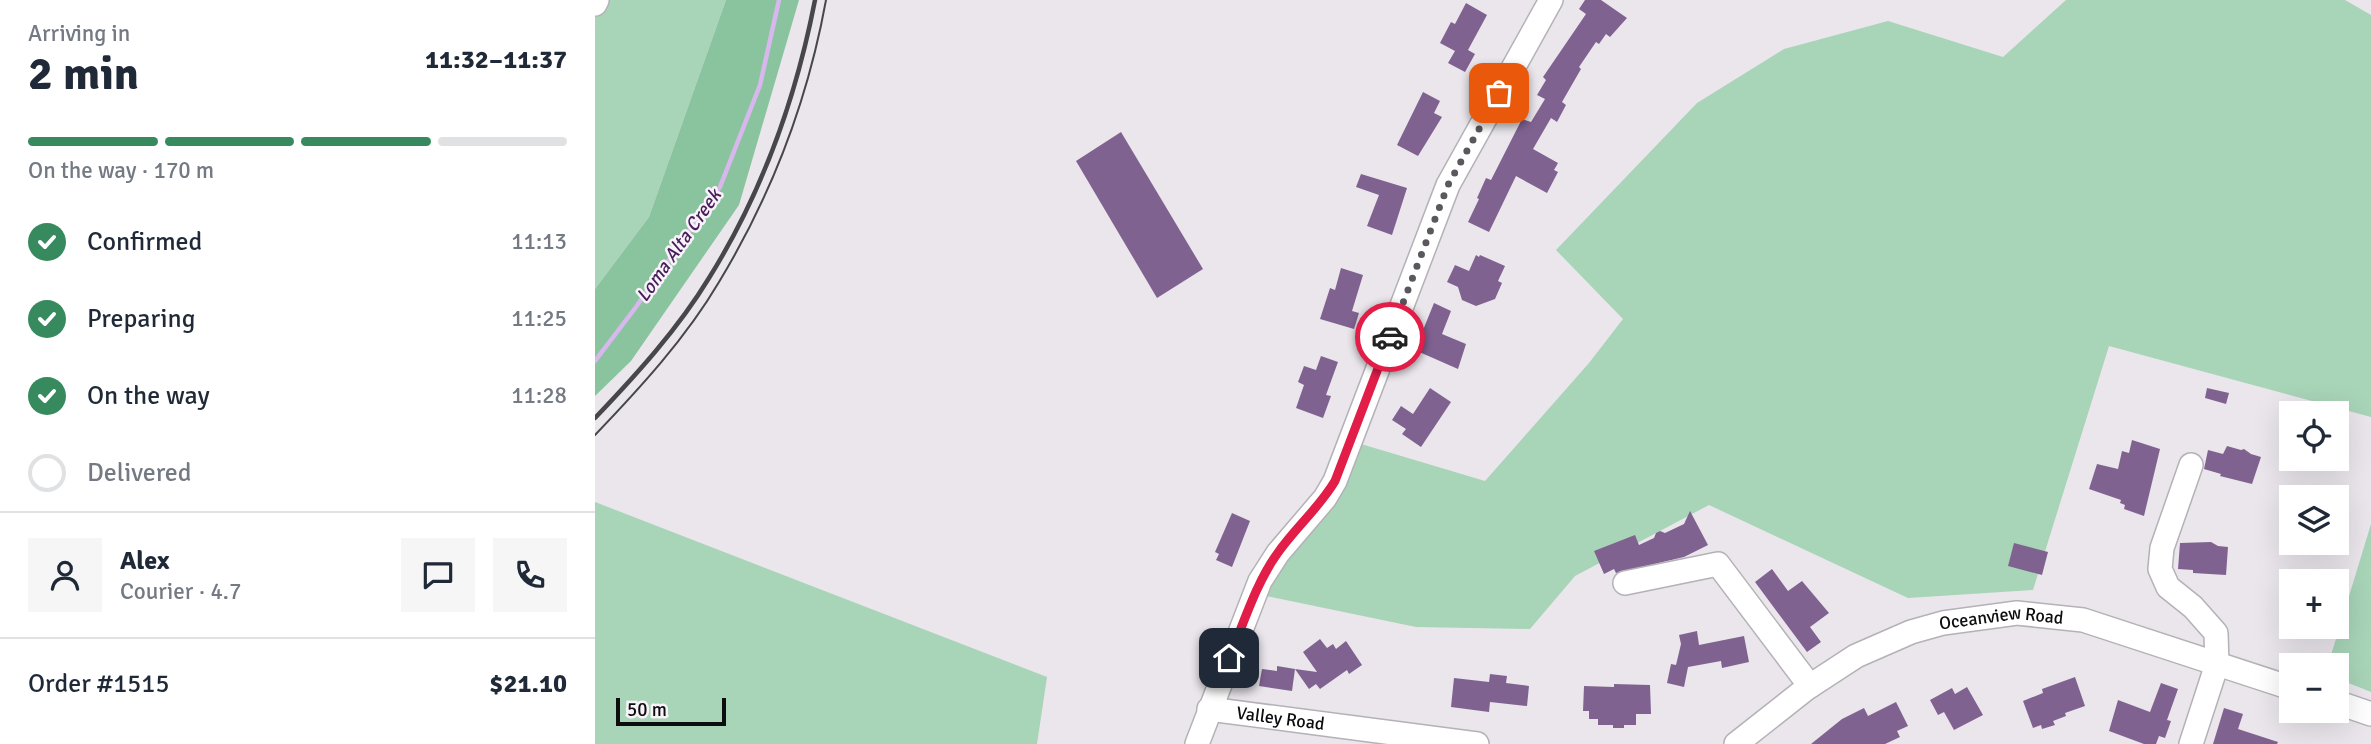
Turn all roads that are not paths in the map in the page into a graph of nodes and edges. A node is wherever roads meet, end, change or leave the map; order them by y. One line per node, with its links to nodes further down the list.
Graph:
1 (1551, 0): 8 (street)
2 (2191, 465): 4 (street)
3 (1625, 583): 6 (street)
4 (2217, 664): 5 (street, Oceanview Road); 6 (street, Oceanview Road); 13 (street)
5 (2279, 684)
6 (1809, 686): 12 (street, Oceanview Road)
7 (2349, 706): 9 (street)
8 (1209, 709): 10 (street); 11 (street, Valley Road)
9 (2371, 714)
10 (1197, 744)
11 (1477, 744)
12 (1736, 744)
13 (2191, 744)

